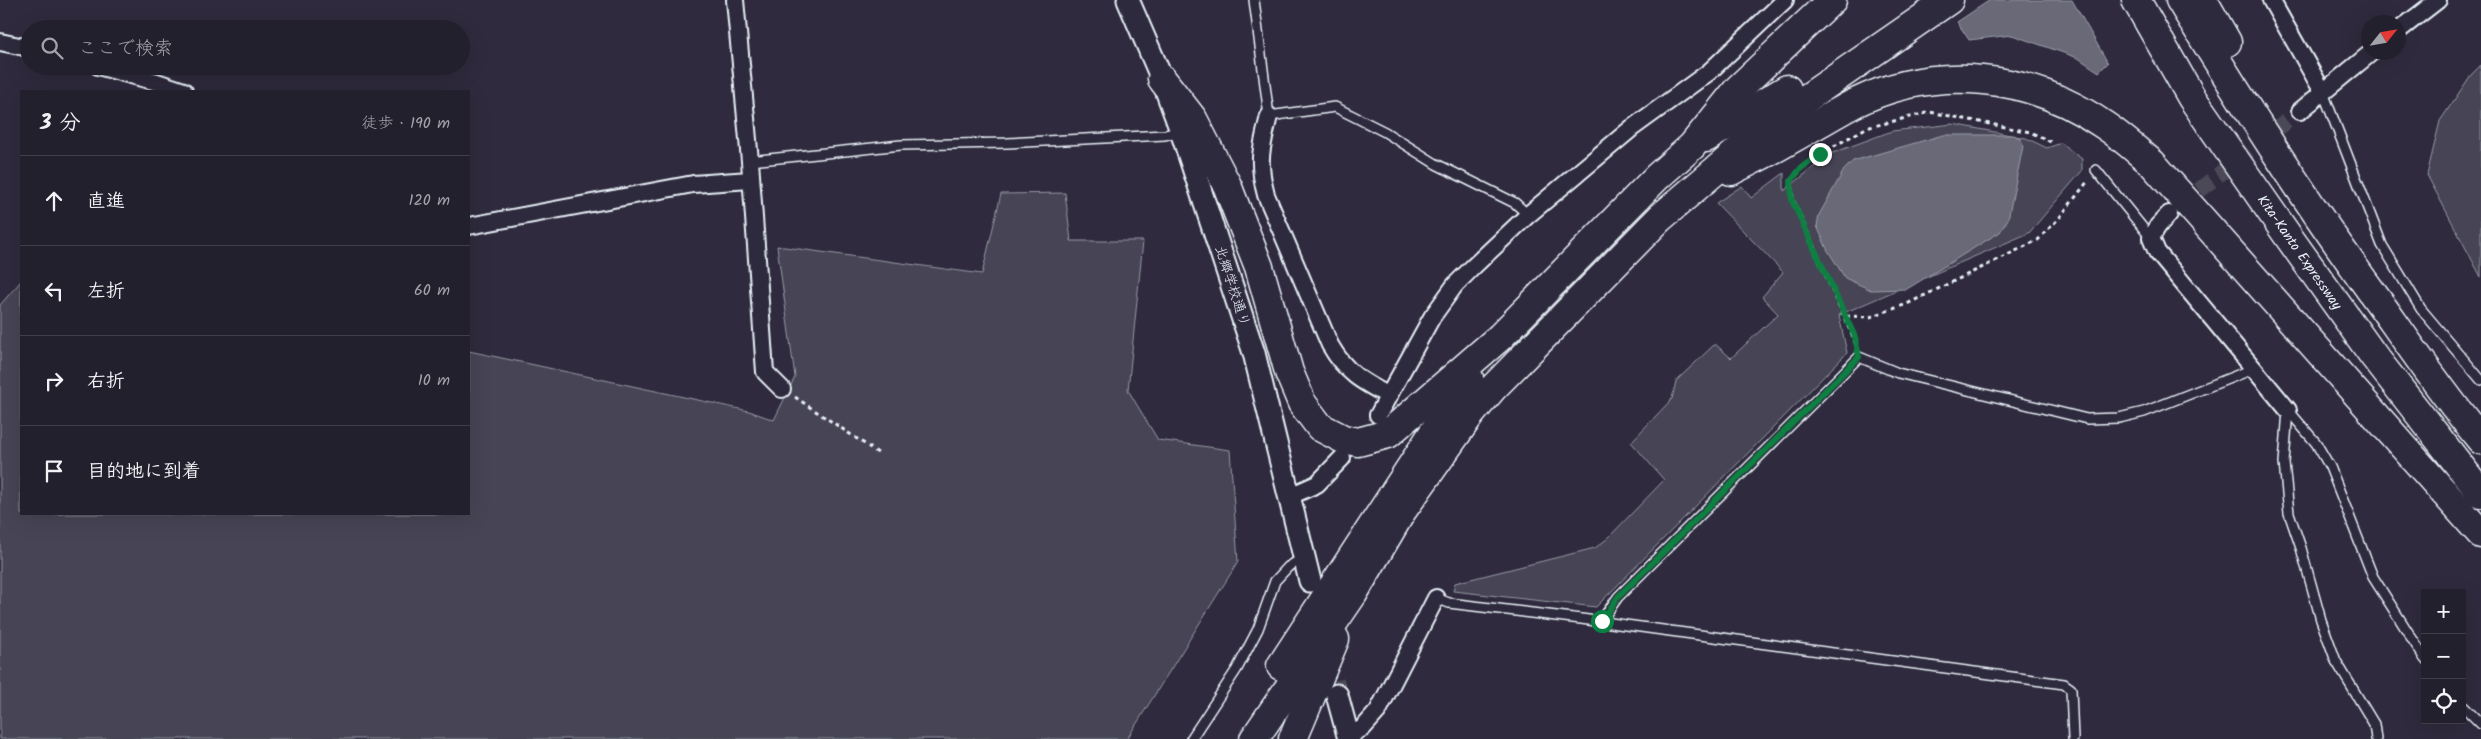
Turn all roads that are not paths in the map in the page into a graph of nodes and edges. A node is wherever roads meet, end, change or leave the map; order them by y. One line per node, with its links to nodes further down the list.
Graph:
1 (735, 0): 25 (street)
2 (1128, 0): 18 (street, 北郷学校通り)
3 (1254, 0): 22 (lane)
4 (1785, 0): 31 (street)
5 (1832, 0): 24 (highway)
6 (1918, 0): 24 (highway)
7 (1949, 0): 29 (highway)
8 (2136, 0): 43 (highway, Kita-Kanto Expressway)
9 (2180, 0): 28 (highway)
10 (2203, 0): 28 (highway)
11 (2271, 0): 20 (street)
12 (2438, 0): 13 (street)
13 (2406, 26)
14 (0, 42): 15 (street)
15 (20, 46)
16 (2362, 60): 20 (street)
17 (131, 75): 19 (street)
18 (1162, 79): 23 (street, 北郷学校通り); 34 (highway)
19 (181, 90)
20 (2323, 92): 21 (street); 36 (lane)
21 (2300, 111)
22 (1269, 116): 31 (lane); 38 (street)
23 (1181, 130): 25 (lane); 44 (street, 北郷学校通り)
24 (1692, 146): 34 (highway)
25 (750, 161): 27 (street)
26 (2096, 170): 33 (lane)
27 (750, 180): 32 (street); 37 (street)
28 (2296, 184): 41 (highway)
29 (1692, 191): 45 (highway); 48 (highway)
30 (2169, 214): 33 (street)
31 (1528, 215): 38 (street)
32 (470, 226)
33 (2152, 238): 35 (street)
34 (1500, 337): 57 (highway)
35 (2253, 369): 39 (street); 50 (lane)
36 (2481, 380)
37 (782, 389)
38 (1389, 396): 40 (street)
39 (2288, 410): 51 (lane); 61 (lane)
40 (1378, 415)
41 (2481, 440)
42 (1342, 458): 44 (street)
43 (2481, 492)
44 (1288, 497): 46 (street, 北郷学校通り)
45 (2481, 534)
46 (1303, 558): 47 (street, 北郷学校通り); 56 (lane)
47 (1310, 581)
48 (1353, 594): 58 (highway); 59 (highway)
49 (1436, 598): 50 (lane); 55 (street)
50 (1602, 621): 60 (lane)
51 (2421, 653)
52 (1337, 695): 55 (street)
53 (2466, 709): 54 (lane)
54 (2481, 724)
55 (1349, 738)
56 (1191, 739)
57 (1233, 739)
58 (1254, 739)
59 (1293, 739)
60 (2073, 739)
61 (2376, 739)

